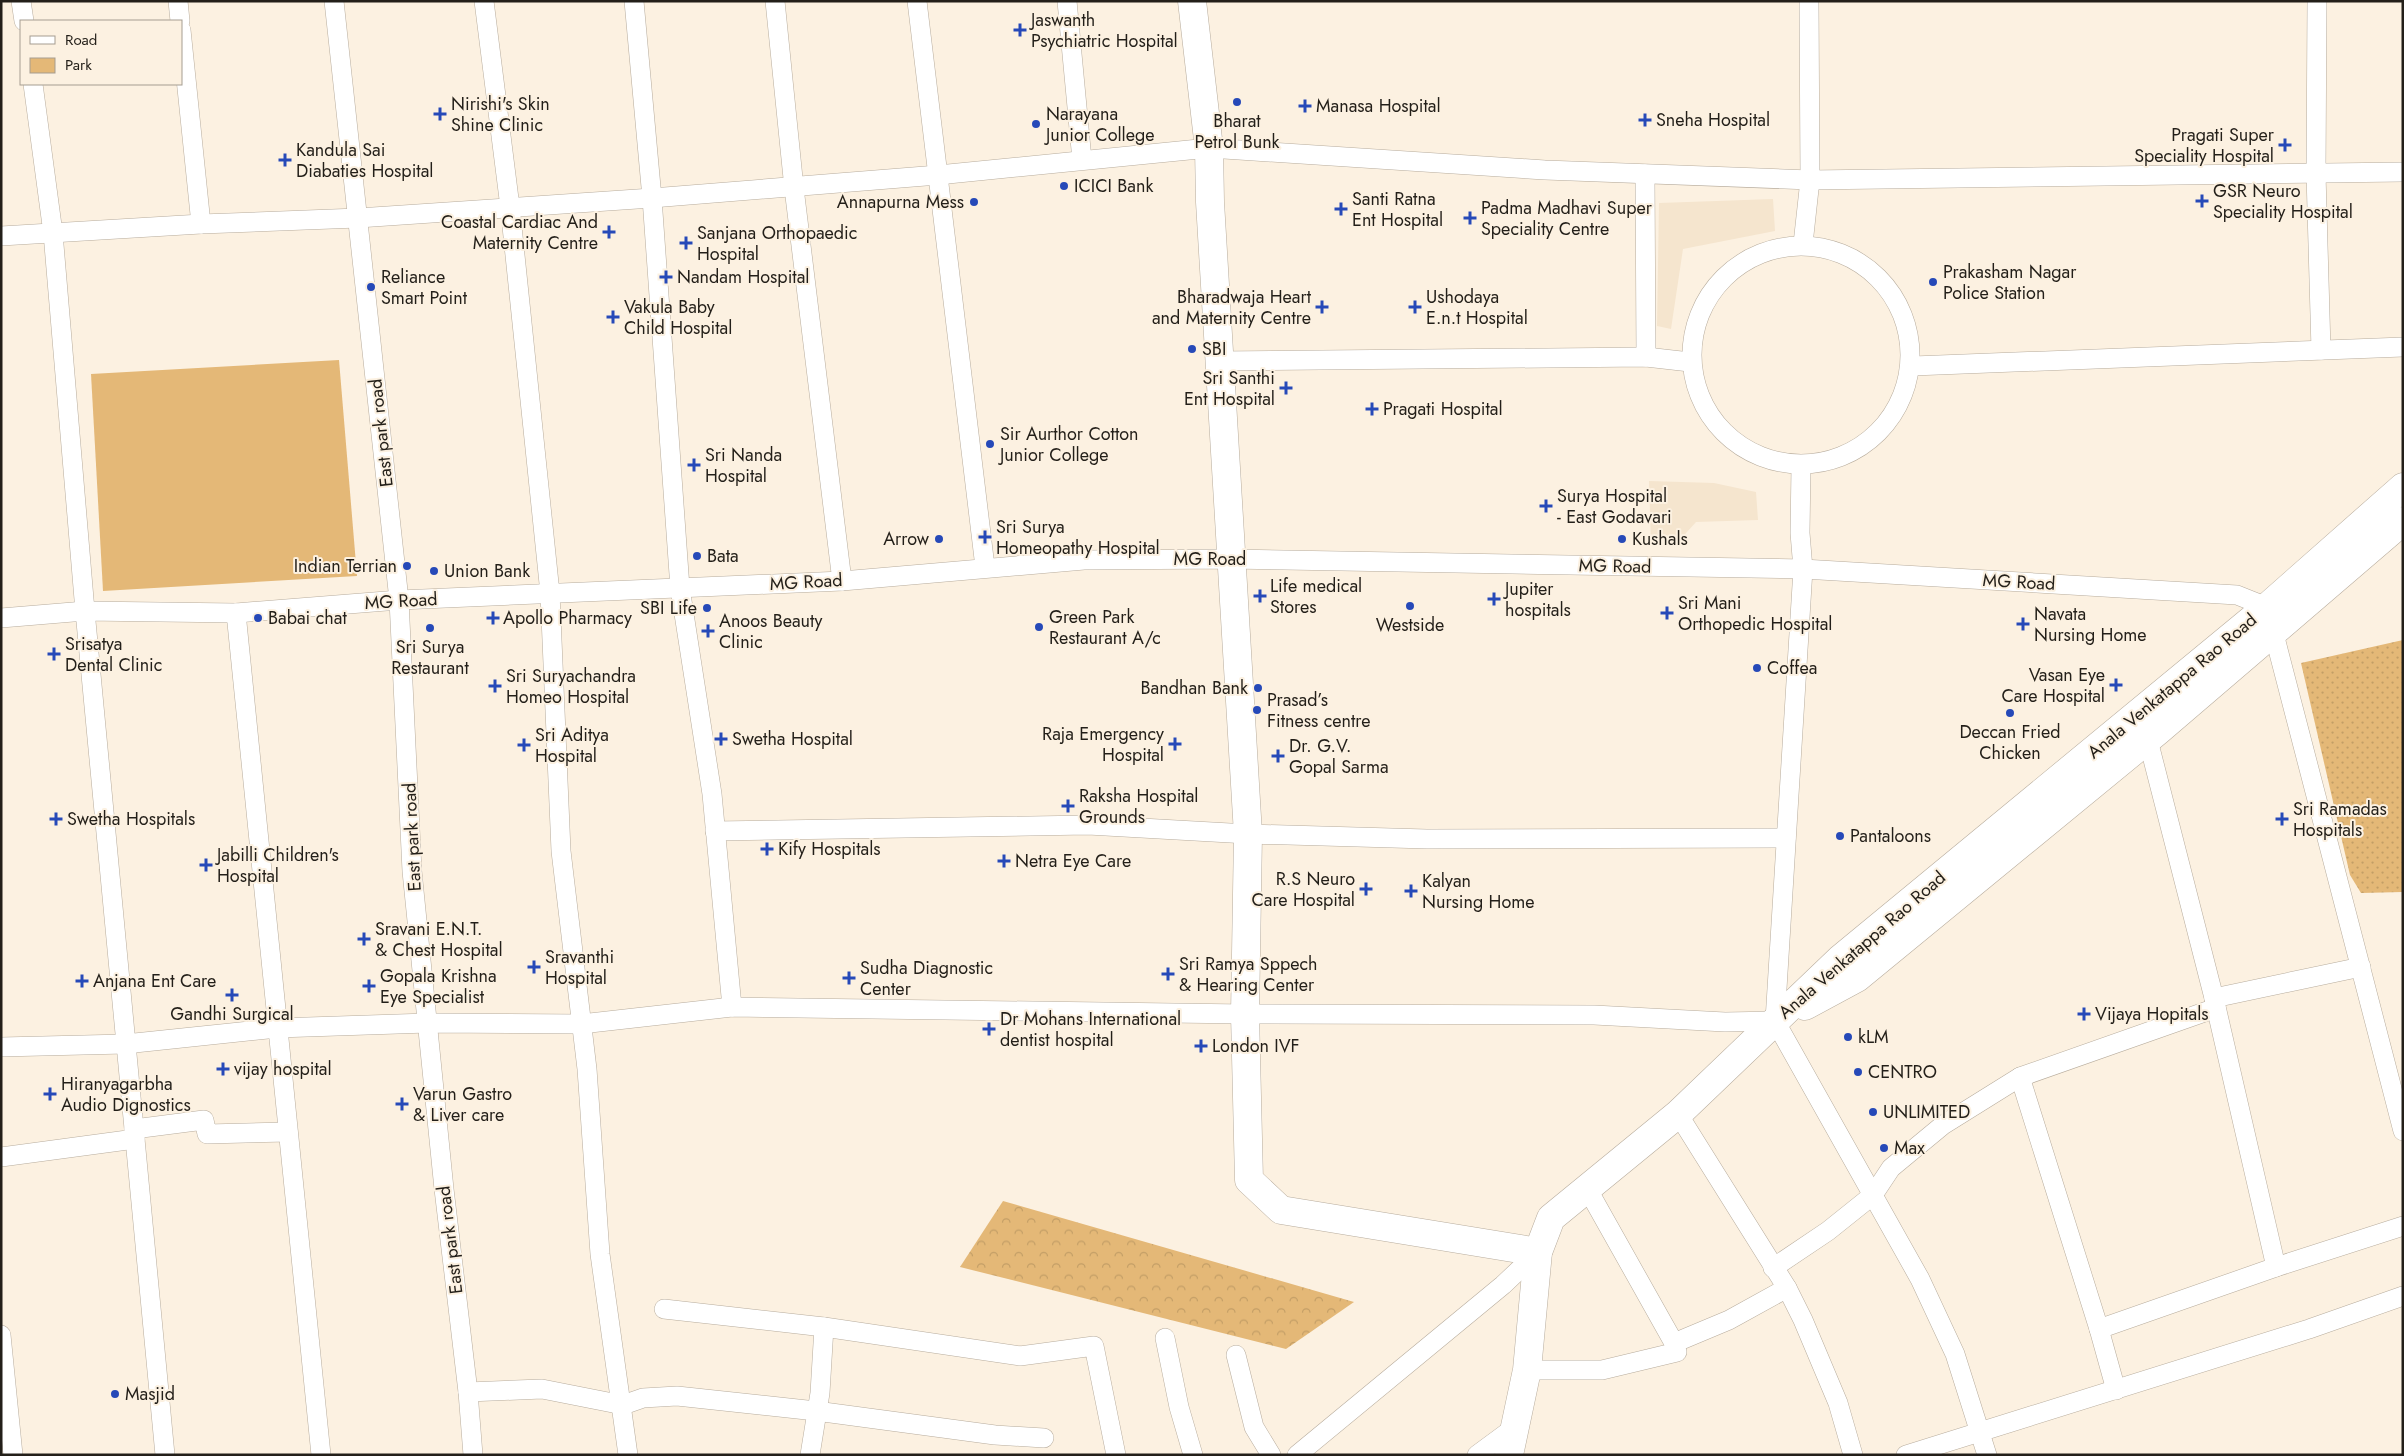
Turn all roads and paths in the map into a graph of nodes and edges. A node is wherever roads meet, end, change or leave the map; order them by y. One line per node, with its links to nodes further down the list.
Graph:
1 (21, 1): 12 (street)
2 (178, 1): 13 (street)
3 (334, 1): 26 (street, East park road)
4 (484, 1): 25 (street)
5 (634, 1): 24 (street)
6 (775, 1): 23 (street)
7 (917, 1): 21 (street)
8 (1067, 1): 17 (street)
9 (1192, 1): 16 (main road)
10 (1809, 1): 22 (street)
11 (2317, 1): 20 (street)
12 (24, 20)
13 (180, 20)
14 (182, 40): 27 (street)
15 (32, 85): 28 (street)
16 (1210, 148): 17 (street); 19 (street); 34 (main road)
17 (1082, 160): 21 (street)
18 (2403, 172): 20 (street)
19 (1645, 174): 22 (street); 33 (street)
20 (2316, 174): 22 (street); 32 (street)
21 (938, 175): 23 (street); 41 (street)
22 (1810, 180): 30 (street)
23 (794, 188): 24 (street); 43 (street)
24 (652, 198): 25 (street); 44 (street)
25 (510, 207): 26 (street); 45 (street)
26 (358, 218): 27 (street); 46 (street, East park road)
27 (201, 224): 28 (street)
28 (53, 233): 29 (street); 48 (street)
29 (1, 236)
30 (1803, 244): 35 (street); 36 (street)
31 (2403, 347): 32 (street)
32 (2321, 350): 36 (street)
33 (1646, 356): 34 (street); 35 (street)
34 (1219, 361): 40 (main road)
35 (1690, 362): 37 (street)
36 (1913, 366): 37 (street)
37 (1801, 467): 42 (street)
38 (2403, 487): 47 (main road, Anala Venkatappa Rao Road)
39 (2403, 521): 51 (main road, Anala Venkatappa Rao Road)
40 (1230, 559): 41 (street, MG Road); 42 (street, MG Road); 54 (main road)
41 (985, 567): 43 (street, MG Road)
42 (1803, 570): 47 (street, MG Road); 55 (street)
43 (842, 581): 44 (street, MG Road)
44 (680, 588): 45 (street, MG Road); 53 (street)
45 (550, 593): 46 (street, MG Road); 62 (street)
46 (399, 600): 49 (street, MG Road); 61 (street, East park road)
47 (2267, 607): 51 (street); 60 (main road, Anala Venkatappa Rao Road)
48 (84, 611): 49 (street, MG Road); 50 (street, MG Road); 64 (street)
49 (236, 613): 63 (street)
50 (1, 618)
51 (2274, 634): 52 (main road, Anala Venkatappa Rao Road); 56 (street)
52 (2148, 740): 57 (street); 60 (main road, Anala Venkatappa Rao Road)
53 (715, 831): 54 (street); 58 (street)
54 (1248, 834): 55 (street); 59 (main road)
55 (1786, 838): 60 (street)
56 (2361, 967): 57 (street); 68 (street)
57 (2215, 1003): 66 (street); 76 (street)
58 (732, 1007): 59 (street); 62 (street)
59 (1245, 1014): 60 (street); 75 (main road)
60 (1775, 1021): 67 (main road); 73 (street)
61 (428, 1023): 62 (street); 63 (street); 89 (street, East park road)
62 (581, 1024): 90 (street)
63 (277, 1028): 64 (street); 69 (street)
64 (125, 1044): 65 (street); 70 (street)
65 (1, 1047)
66 (2020, 1077): 73 (street); 82 (street)
67 (1678, 1114): 72 (main road); 77 (street)
68 (2403, 1131)
69 (288, 1132): 70 (street); 97 (street)
70 (134, 1134): 71 (street); 96 (street)
71 (1, 1157)
72 (1588, 1190): 75 (main road); 85 (street)
73 (1873, 1195): 77 (street); 93 (street)
74 (2403, 1226): 76 (street)
75 (1538, 1252): 87 (main road); 104 (street)
76 (2276, 1266): 82 (street)
77 (1773, 1268): 78 (street)
78 (1787, 1288): 85 (street); 107 (street)
79 (2403, 1296): 88 (street)
80 (664, 1309): 81 (street)
81 (824, 1327): 91 (street); 101 (street)
82 (2099, 1329): 88 (street)
83 (1, 1334): 95 (street)
84 (1165, 1338): 102 (street)
85 (1674, 1343): 87 (street)
86 (1236, 1355): 103 (street)
87 (1527, 1370): 92 (main road)
88 (2116, 1390): 93 (street)
89 (468, 1392): 90 (street); 98 (street, East park road)
90 (622, 1405): 91 (street); 99 (street)
91 (816, 1411): 94 (street); 100 (street)
92 (1515, 1427): 105 (street); 106 (main road)
93 (1981, 1432): 108 (street); 109 (street)
94 (1044, 1438)
95 (13, 1455)
96 (165, 1455)
97 (322, 1455)
98 (472, 1455)
99 (628, 1455)
100 (810, 1455)
101 (1116, 1455)
102 (1193, 1455)
103 (1271, 1455)
104 (1297, 1455)
105 (1477, 1455)
106 (1508, 1455)
107 (1853, 1455)
108 (1906, 1455)
109 (1988, 1455)

